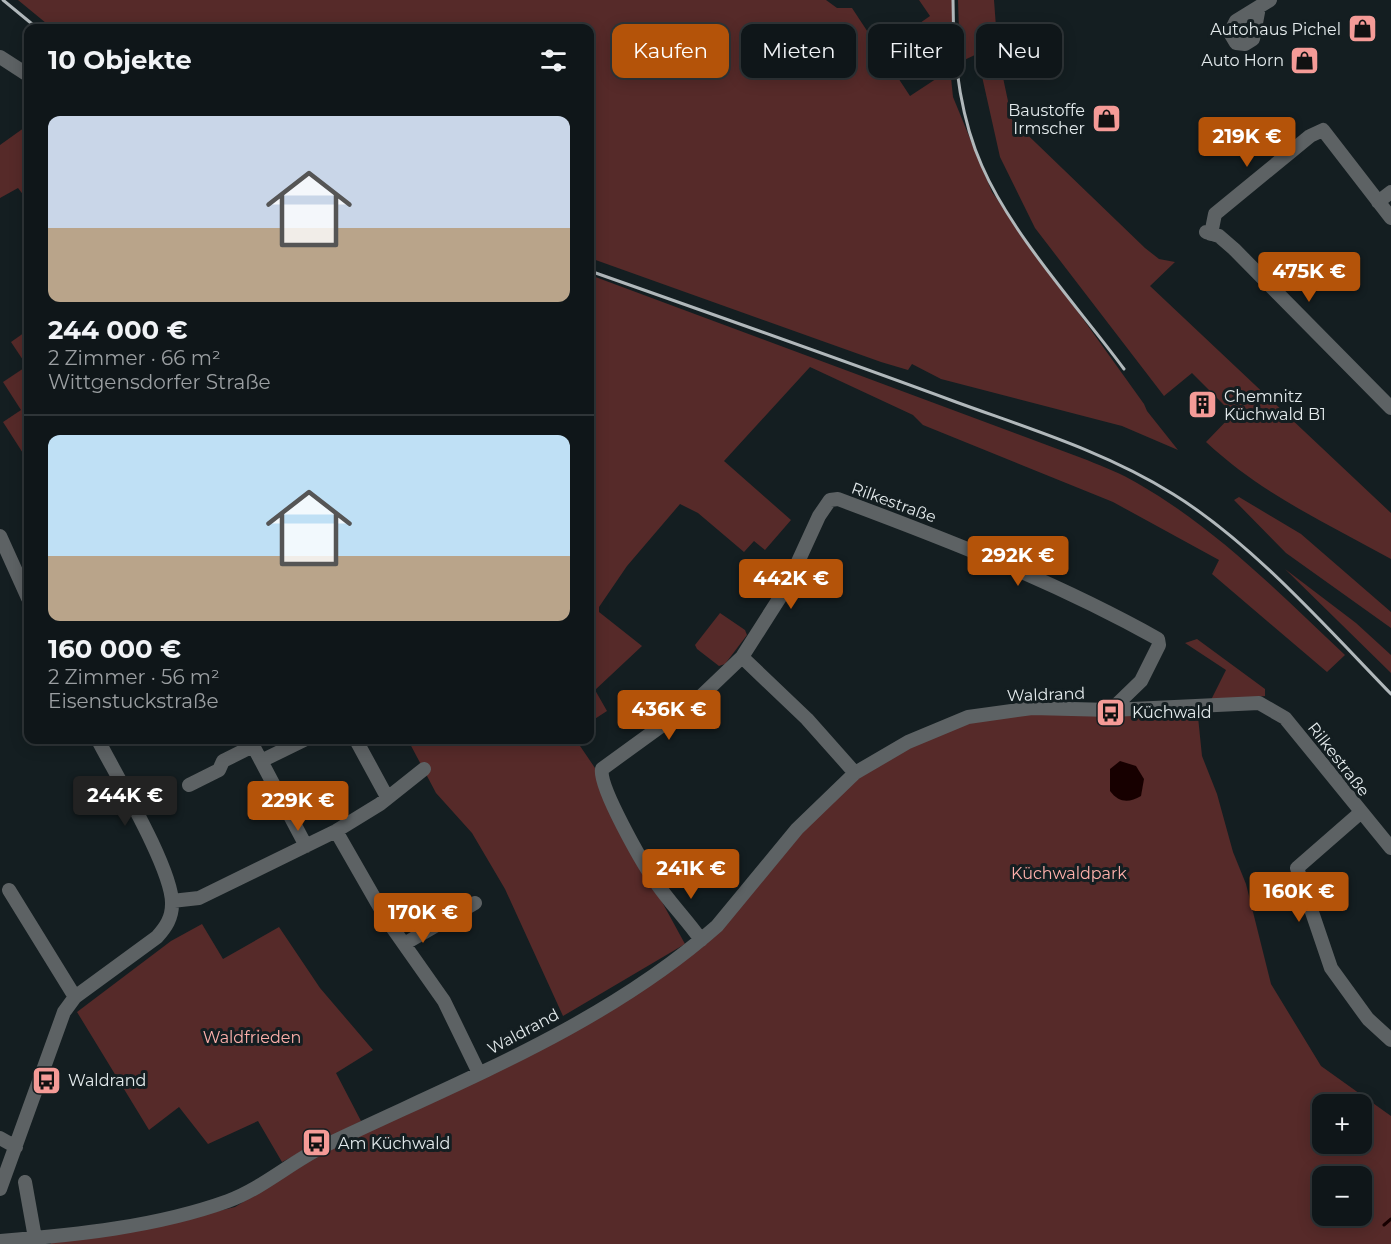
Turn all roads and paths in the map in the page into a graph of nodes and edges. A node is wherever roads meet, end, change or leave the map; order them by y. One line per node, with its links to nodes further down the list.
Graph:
1 (0, 57): 2 (street)
2 (24, 72)
3 (1391, 192): 4 (street)
4 (1378, 202): 5 (street); 6 (street)
5 (1391, 218)
6 (1391, 408)
7 (0, 536): 8 (street)
8 (24, 589)
9 (742, 657): 10 (street, Rilkestraße); 19 (street); 29 (street)
10 (1111, 710): 11 (street, Waldrand); 19 (street, Waldrand)
11 (1285, 718): 22 (street, Rilkestraße)
12 (100, 744): 27 (street)
13 (250, 744): 20 (street)
14 (252, 744): 17 (street)
15 (296, 744): 17 (street)
16 (358, 744): 21 (street)
17 (261, 761): 24 (street)
18 (424, 769): 21 (street)
19 (855, 773): 29 (street, Waldrand)
20 (189, 785)
21 (387, 797): 23 (street)
22 (1360, 813): 25 (street, Rilkestraße); 32 (street)
23 (336, 831): 24 (street); 30 (street)
24 (306, 846): 27 (street)
25 (1391, 848)
26 (9, 891): 31 (street)
27 (172, 901): 31 (street)
28 (475, 903): 30 (street)
29 (701, 940): 33 (street, Waldrand)
30 (404, 944): 33 (street)
31 (75, 997): 35 (street)
32 (1391, 1040)
33 (479, 1073): 38 (street, Waldrand)
34 (0, 1138): 35 (street)
35 (16, 1147): 37 (street)
36 (25, 1182): 38 (street)
37 (0, 1189)
38 (35, 1238): 39 (street, Waldrand)
39 (0, 1241)

